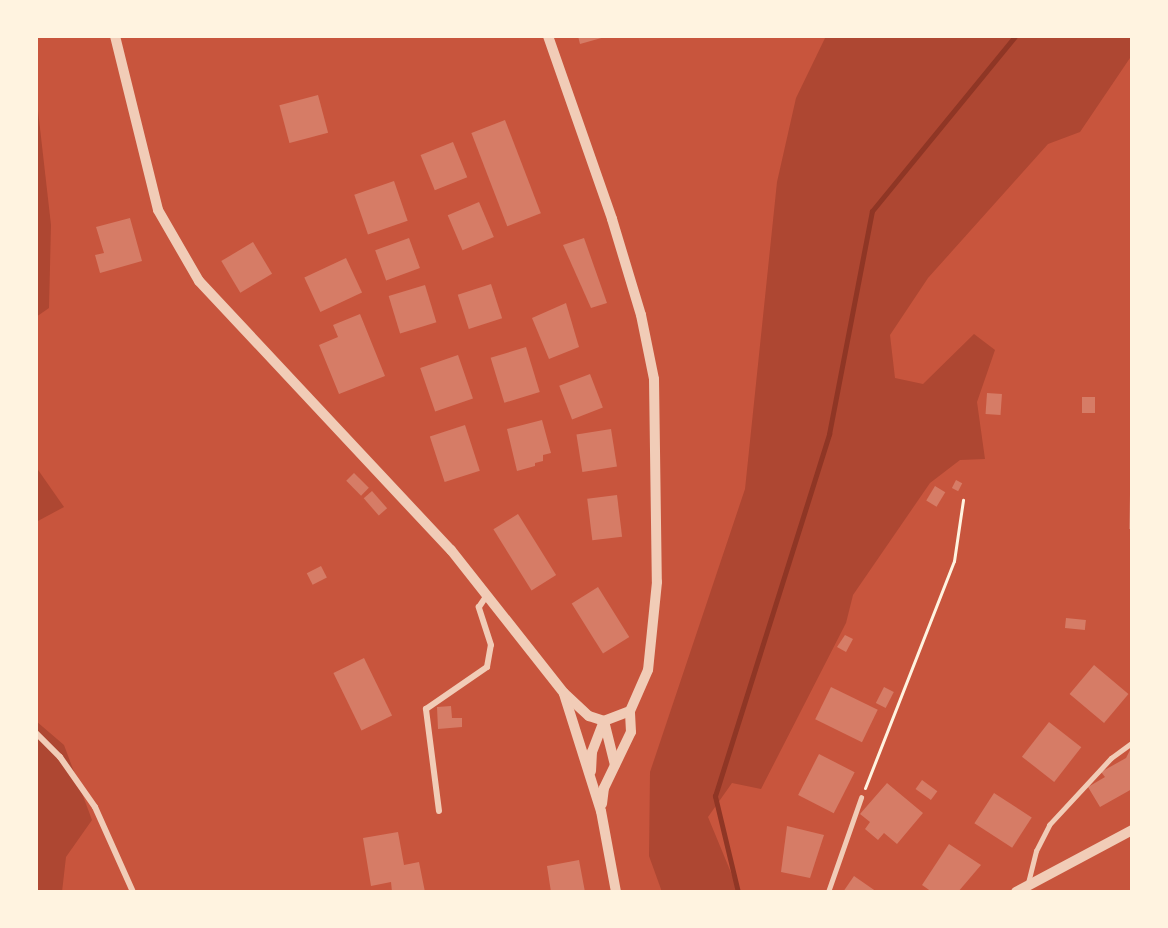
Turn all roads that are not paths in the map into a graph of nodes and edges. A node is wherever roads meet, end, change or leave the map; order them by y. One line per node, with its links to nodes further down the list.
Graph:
1 (115, 36): 3 (street)
2 (548, 36): 5 (street)
3 (487, 594): 4 (street); 12 (street)
4 (564, 693): 6 (street); 10 (street)
5 (630, 711): 6 (street); 9 (street)
6 (604, 721): 9 (street); 10 (street)
7 (36, 733): 16 (street)
8 (1132, 743): 15 (lane)
9 (615, 765): 13 (street)
10 (591, 775): 13 (street)
11 (861, 798): 18 (lane)
12 (439, 811)
13 (601, 811): 17 (street)
14 (1132, 830): 15 (street)
15 (1028, 886): 19 (street)
16 (133, 892)
17 (616, 892)
18 (828, 892)
19 (1016, 892)

